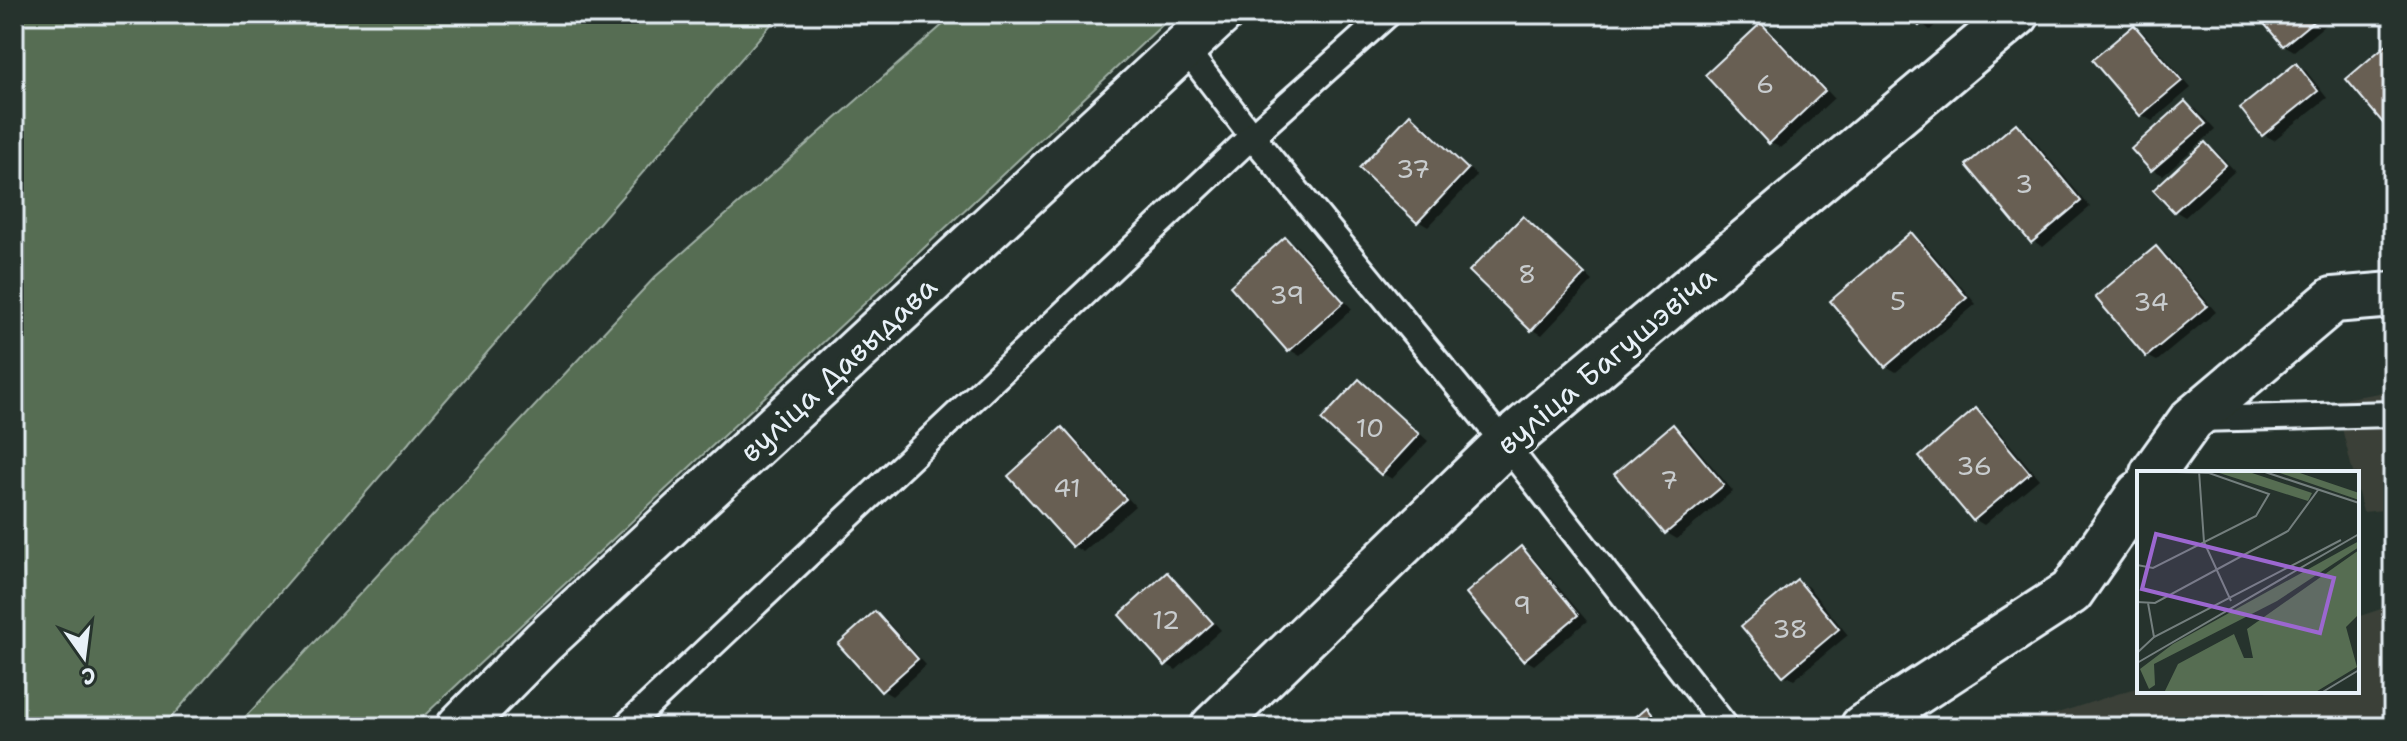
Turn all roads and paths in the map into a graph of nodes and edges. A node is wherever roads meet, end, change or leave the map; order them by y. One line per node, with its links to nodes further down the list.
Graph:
1 (1220, 14): 4 (street, вуліца Давыдава)
2 (1388, 14): 5 (lane)
3 (2017, 14): 9 (street, вуліца Багушэвіча)
4 (1184, 47): 5 (lane); 12 (street, вуліца Давыдава)
5 (1252, 136): 9 (lane); 13 (lane)
6 (2393, 295): 8 (street)
7 (2393, 414): 8 (lane)
8 (2191, 420): 10 (street)
9 (1505, 444): 14 (street, вуліца Багушэвіча); 15 (lane)
10 (2154, 471)
11 (2137, 497): 16 (street)
12 (459, 727)
13 (625, 727)
14 (1213, 727)
15 (1726, 727)
16 (1863, 727)

